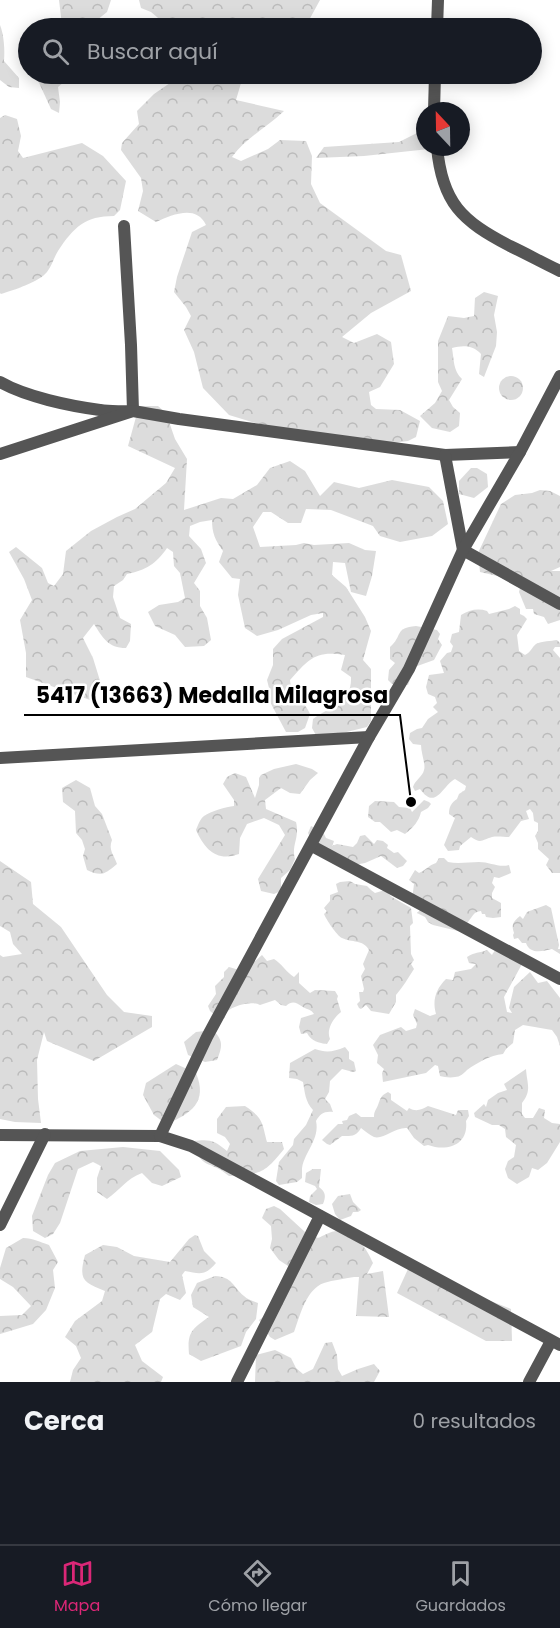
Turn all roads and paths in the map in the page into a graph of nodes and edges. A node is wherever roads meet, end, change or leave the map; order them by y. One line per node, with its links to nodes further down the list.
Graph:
1 (438, 0): 2 (street)
2 (437, 18)
3 (435, 84): 4 (street)
4 (434, 102)
5 (438, 156): 7 (street)
6 (124, 226): 10 (street)
7 (560, 271)
8 (560, 376): 11 (street)
9 (0, 382): 10 (street)
10 (133, 411): 12 (street); 13 (street)
11 (520, 452): 13 (street); 14 (street)
12 (0, 454)
13 (445, 455): 14 (street)
14 (464, 550): 15 (street); 16 (street)
15 (560, 604)
16 (369, 737): 17 (street); 18 (street)
17 (0, 758)
18 (312, 846): 19 (street); 22 (street)
19 (560, 980)
20 (45, 1134): 21 (street); 22 (street); 24 (street)
21 (0, 1135)
22 (160, 1136): 23 (street)
23 (320, 1216): 25 (street); 26 (street)
24 (0, 1225)
25 (555, 1343): 27 (street)
26 (237, 1382)
27 (529, 1382)

